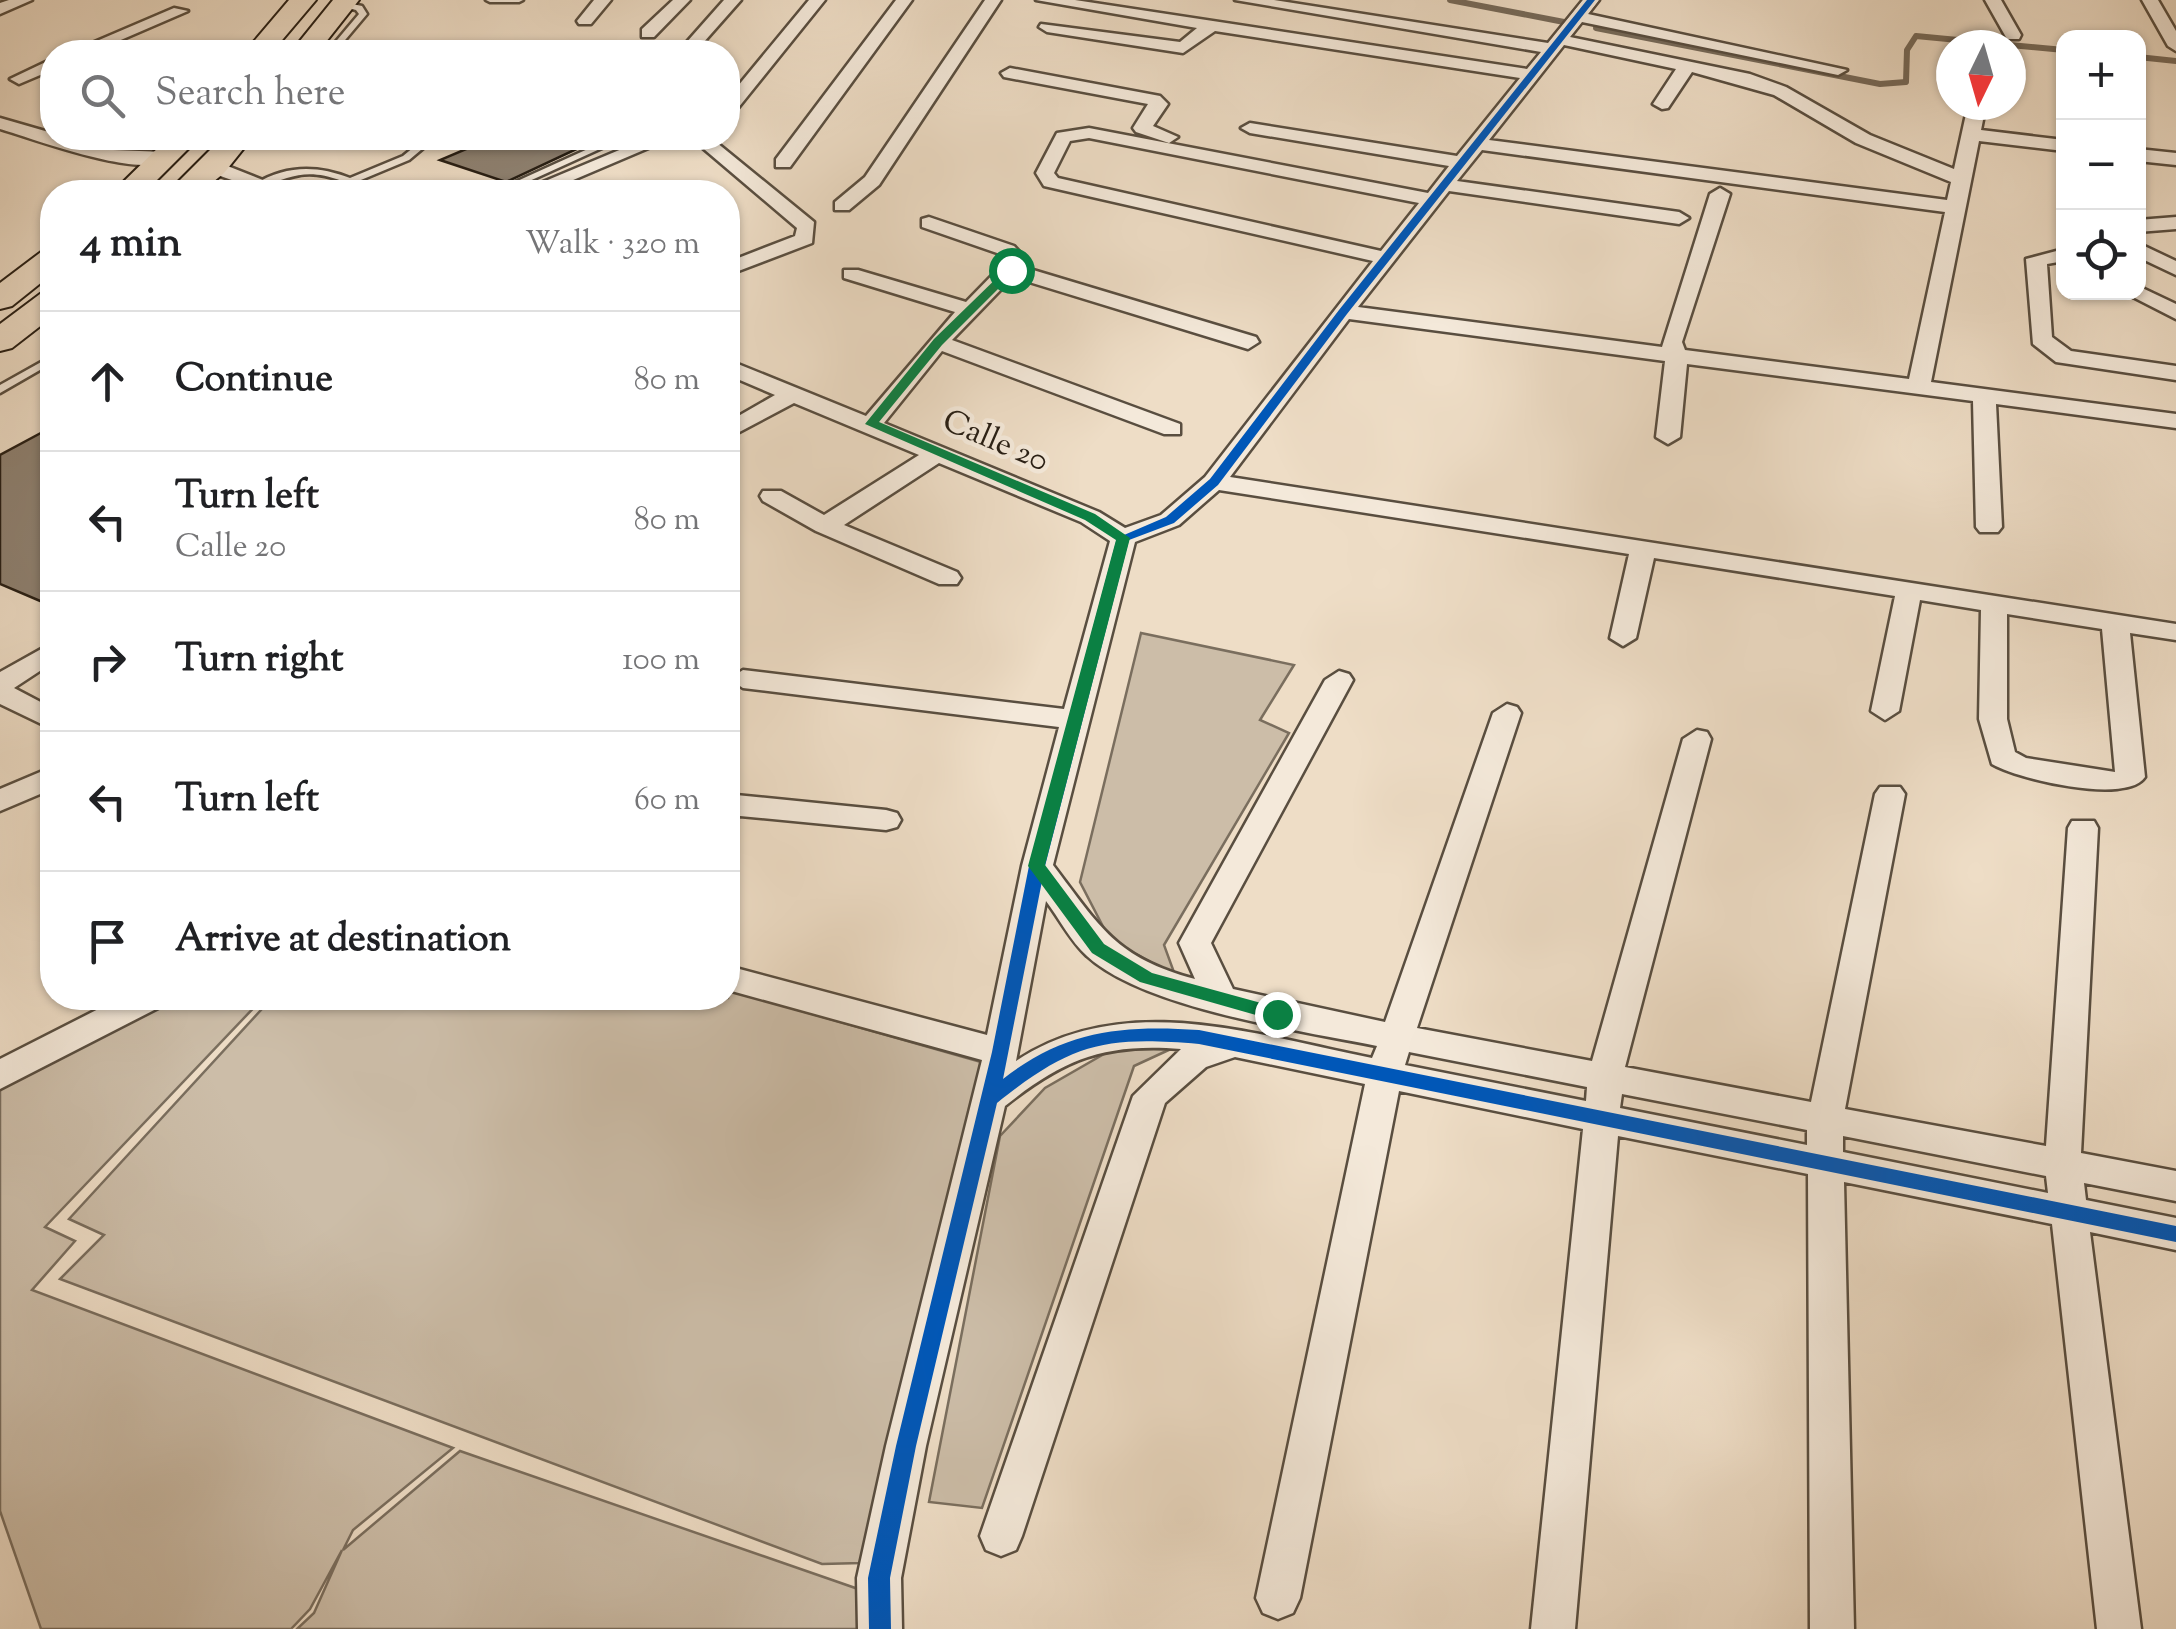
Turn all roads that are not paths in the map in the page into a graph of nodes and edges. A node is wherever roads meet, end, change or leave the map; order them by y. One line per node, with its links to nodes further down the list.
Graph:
1 (24, 0): 18 (street)
2 (303, 0): 27 (main road)
3 (490, 0): 4 (lane)
4 (519, 0)
5 (603, 0): 20 (street)
6 (682, 0): 24 (street)
7 (733, 0): 30 (street)
8 (817, 0): 39 (street)
9 (904, 0): 61 (street)
10 (993, 0): 74 (street)
11 (1044, 0): 21 (street)
12 (1243, 0): 31 (street)
13 (1591, 0): 19 (street)
14 (1993, 0): 23 (street)
15 (2150, 0): 32 (street)
16 (344, 2): 28 (main road); 29 (lane)
17 (185, 6): 25 (street); 26 (street)
18 (0, 9)
19 (1579, 18): 31 (street); 35 (street)
20 (585, 22)
21 (1212, 25): 22 (street); 37 (street)
22 (1047, 27)
23 (2010, 30)
24 (648, 33)
25 (107, 40)
26 (149, 40)
27 (268, 40)
28 (314, 40)
29 (340, 40)
30 (697, 40)
31 (1558, 45): 33 (street); 37 (street)
32 (2176, 46)
33 (1687, 66): 40 (street); 64 (street)
34 (40, 69): 38 (street)
35 (1838, 70)
36 (1010, 73): 63 (street)
37 (1533, 75): 63 (street)
38 (40, 85)
39 (740, 94)
40 (1662, 104)
41 (1976, 120): 45 (street)
42 (0, 123): 44 (street)
43 (1250, 128): 63 (street)
44 (40, 135)
45 (1974, 135): 47 (street); 64 (street)
46 (0, 138): 48 (street)
47 (2056, 145)
48 (40, 149)
49 (43, 150): 52 (street)
50 (92, 150): 51 (street)
51 (163, 150)
52 (166, 150)
53 (170, 150): 65 (main road)
54 (226, 150): 62 (main road)
55 (417, 150): 70 (lane)
56 (592, 150): 71 (lane)
57 (633, 150): 72 (street)
58 (715, 150): 84 (street)
59 (2146, 156): 60 (street)
60 (2176, 159)
61 (783, 163)
62 (213, 166): 66 (main road); 67 (street)
63 (1453, 177): 75 (street); 77 (street); 83 (street); 83 (street)
64 (1960, 178): 75 (street)
65 (140, 180)
66 (197, 180)
67 (250, 180)
68 (269, 180): 69 (lane)
69 (344, 180)
70 (354, 180)
71 (525, 180)
72 (560, 180)
73 (1720, 194): 102 (street)
74 (842, 206)
75 (1954, 207): 106 (street)
76 (2146, 217): 79 (street)
77 (1679, 218)
78 (929, 223): 86 (street)
79 (2176, 223): 80 (street)
80 (2146, 225)
81 (2146, 253): 85 (street)
82 (2056, 257): 92 (street)
83 (1387, 258): 97 (street)
84 (740, 265)
85 (2176, 269)
86 (1011, 270): 96 (street); 101 (street)
87 (851, 274): 96 (street)
88 (40, 278): 90 (lane)
89 (2056, 278): 92 (street)
90 (0, 280)
91 (40, 281): 95 (main road)
92 (2036, 282): 105 (street)
93 (40, 288): 99 (main road)
94 (2146, 296): 98 (street)
95 (0, 299)
96 (970, 310): 100 (street)
97 (1342, 312): 102 (street); 116 (street)
98 (2176, 313)
99 (0, 342)
100 (938, 342): 112 (street); 113 (street)
101 (1248, 342)
102 (1677, 357): 106 (street); 114 (street)
103 (40, 366): 107 (lane)
104 (740, 372): 108 (street, Calle 20)
105 (2176, 373)
106 (1918, 389): 109 (street)
107 (0, 390)
108 (793, 394): 111 (street); 112 (street, Calle 20)
109 (1984, 397): 110 (street); 119 (street)
110 (2176, 421)
111 (740, 424)
112 (871, 424): 115 (street, Calle 20)
113 (1172, 429)
114 (1668, 437)
115 (936, 454): 118 (street); 120 (street, Calle 20)
116 (1214, 482): 120 (street); 121 (street)
117 (772, 496): 118 (street)
118 (825, 526): 122 (street)
119 (1989, 527)
120 (1123, 538): 135 (street)
121 (1643, 548): 123 (street); 127 (street)
122 (948, 578)
123 (1909, 590): 124 (street); 132 (street)
124 (1994, 602): 125 (street); 125 (street)
125 (2114, 622): 126 (street)
126 (2176, 632)
127 (1622, 638)
128 (40, 660): 131 (street)
129 (742, 679): 135 (street)
130 (1340, 680): 145 (street)
131 (0, 688): 133 (street)
132 (1886, 711)
133 (40, 713)
134 (1506, 713): 147 (street)
135 (1076, 720): 143 (street)
136 (1697, 739): 151 (street)
137 (40, 783): 139 (street)
138 (1890, 794): 155 (street)
139 (0, 801)
140 (740, 805): 141 (street)
141 (886, 820)
142 (2083, 828): 157 (street)
143 (1037, 866): 145 (street); 149 (street)
144 (740, 981): 149 (street)
145 (1220, 998): 147 (street)
146 (125, 1010): 152 (street)
147 (1397, 1036): 150 (street); 151 (street)
148 (1236, 1044): 150 (street); 153 (street); 161 (street)
149 (1001, 1052): 153 (street)
150 (1386, 1072): 154 (street); 162 (street)
151 (1606, 1074): 154 (street); 155 (street)
152 (0, 1075)
153 (990, 1098): 163 (street)
154 (1603, 1120): 156 (street); 164 (street)
155 (1825, 1122): 156 (street); 157 (street)
156 (1826, 1162): 159 (street); 165 (street)
157 (2062, 1163): 158 (street); 159 (street)
158 (2176, 1186)
159 (2068, 1212): 160 (street); 166 (street)
160 (2176, 1234)
161 (1001, 1536)
162 (1278, 1598)
163 (880, 1629)
164 (1553, 1629)
165 (1832, 1629)
166 (2120, 1629)

